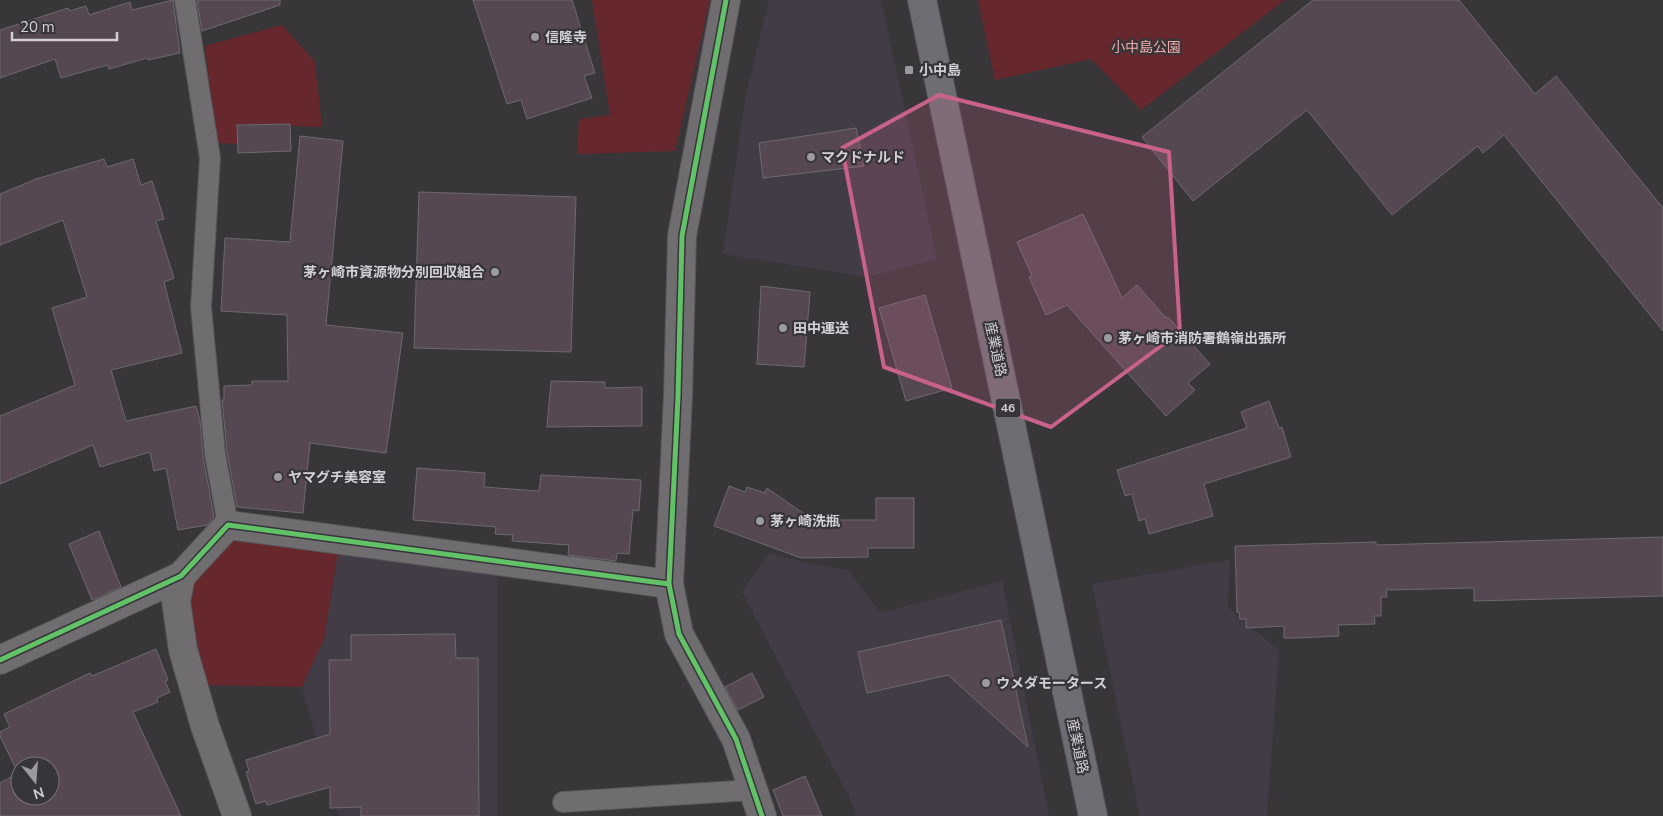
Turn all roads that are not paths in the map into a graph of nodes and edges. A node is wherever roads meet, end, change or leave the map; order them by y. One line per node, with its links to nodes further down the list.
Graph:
1 (185, 0): 4 (lane)
2 (726, 0): 6 (street)
3 (922, 0): 12 (main road, 産業道路 / 46)
4 (228, 525): 5 (street); 6 (street)
5 (181, 576): 7 (street); 10 (street)
6 (669, 584): 8 (street)
7 (0, 660)
8 (752, 790): 9 (lane); 11 (street)
9 (563, 802)
10 (236, 816)
11 (762, 816)
12 (1093, 816)

